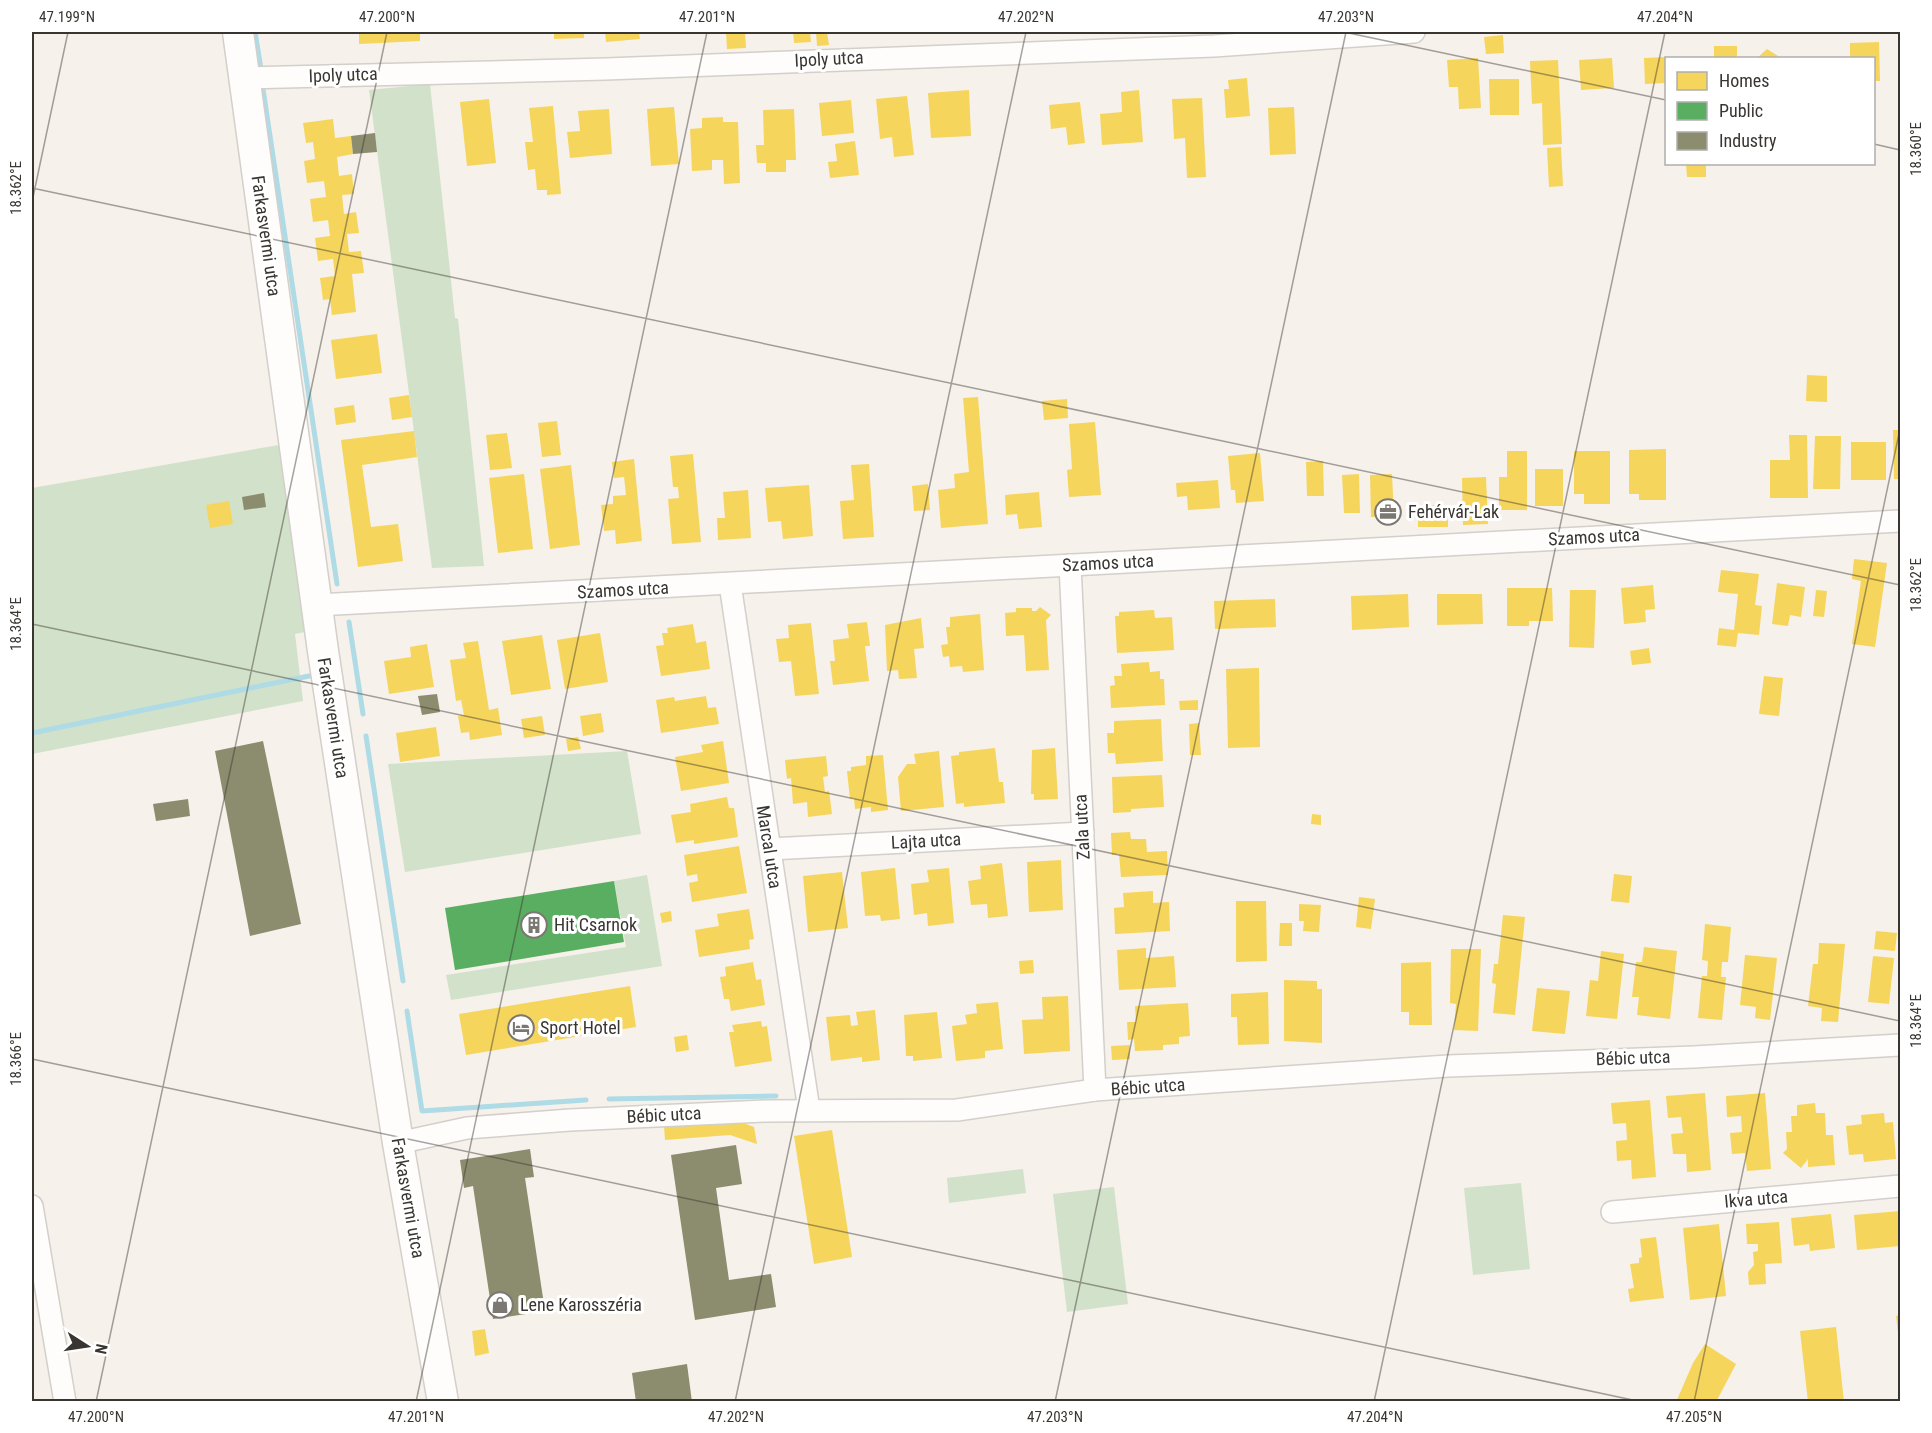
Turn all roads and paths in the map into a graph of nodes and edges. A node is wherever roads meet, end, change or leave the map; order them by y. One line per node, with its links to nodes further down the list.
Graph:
1 (238, 32): 3 (street, Farkasvermi utca)
2 (1414, 32): 3 (street, Ipoly utca)
3 (244, 78): 7 (street, Farkasvermi utca)
4 (1900, 521): 5 (street, Szamos utca)
5 (1070, 565): 6 (street, Szamos utca); 8 (street, Zala utca)
6 (730, 584): 7 (street, Szamos utca); 9 (street, Marcal utca)
7 (316, 605): 13 (street, Farkasvermi utca)
8 (1083, 833): 9 (street, Lajta utca); 11 (street, Zala utca)
9 (770, 849): 12 (street, Marcal utca)
10 (1900, 1045): 11 (street, Bébic utca)
11 (1095, 1090): 12 (street, Bébic utca)
12 (809, 1110): 13 (street, Bébic utca)
13 (398, 1143): 18 (street, Farkasvermi utca)
14 (1900, 1186): 16 (street, Ikva utca)
15 (32, 1206): 17 (street)
16 (1612, 1212)
17 (65, 1401)
18 (443, 1401)

